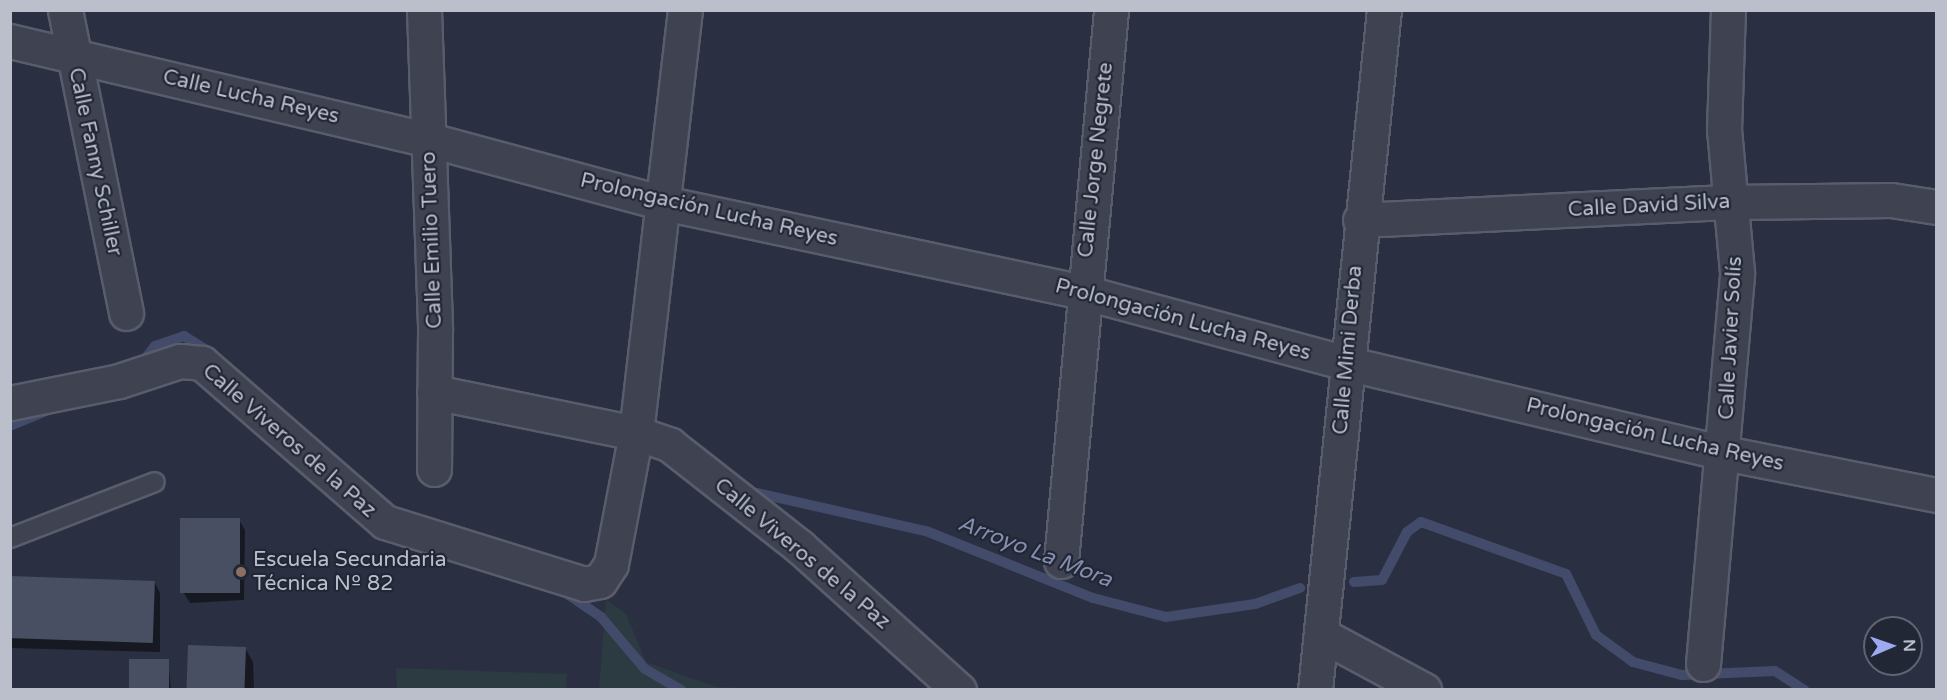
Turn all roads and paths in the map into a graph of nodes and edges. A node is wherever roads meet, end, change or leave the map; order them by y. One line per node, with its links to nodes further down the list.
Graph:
1 (65, 10): 8 (street, Calle Fanny Schiller)
2 (424, 10): 9 (street, Calle Emilio Tuero)
3 (685, 10): 11 (street)
4 (1111, 10): 14 (street, Calle Jorge Negrete)
5 (1384, 10): 13 (street, Calle Mimi Derba)
6 (1728, 10): 10 (street, Calle Javier Solís)
7 (10, 41): 8 (street, Calle Lucha Reyes)
8 (73, 56): 9 (street, Calle Lucha Reyes); 15 (street, Calle Fanny Schiller)
9 (430, 140): 11 (street, Prolongación Lucha Reyes); 17 (street, Calle Emilio Tuero)
10 (1732, 202): 12 (street, Calle David Silva); 13 (street, Calle David Silva); 20 (street, Calle Javier Solís)
11 (664, 203): 14 (street, Prolongación Lucha Reyes); 19 (street)
12 (1936, 207)
13 (1360, 220): 16 (street, Calle Mimi Derba)
14 (1083, 292): 16 (street, Prolongación Lucha Reyes); 25 (street, Calle Jorge Negrete)
15 (126, 313)
16 (1346, 363): 20 (street, Prolongación Lucha Reyes); 26 (street, Calle Mimi Derba)
17 (434, 392): 19 (street, Calle Viveros de la Paz); 21 (street, Calle Emilio Tuero)
18 (10, 403): 19 (street, Calle Viveros de la Paz)
19 (636, 433): 28 (street, Calle Viveros de la Paz)
20 (1724, 453): 23 (street, Prolongación Lucha Reyes); 27 (street, Calle Javier Solís)
21 (434, 469)
22 (155, 482): 24 (lane)
23 (1936, 495)
24 (10, 538)
25 (1061, 561)
26 (1322, 635): 29 (street, Calle Mimi Derba); 30 (street)
27 (1703, 664)
28 (959, 690)
29 (1315, 690)
30 (1424, 690)

